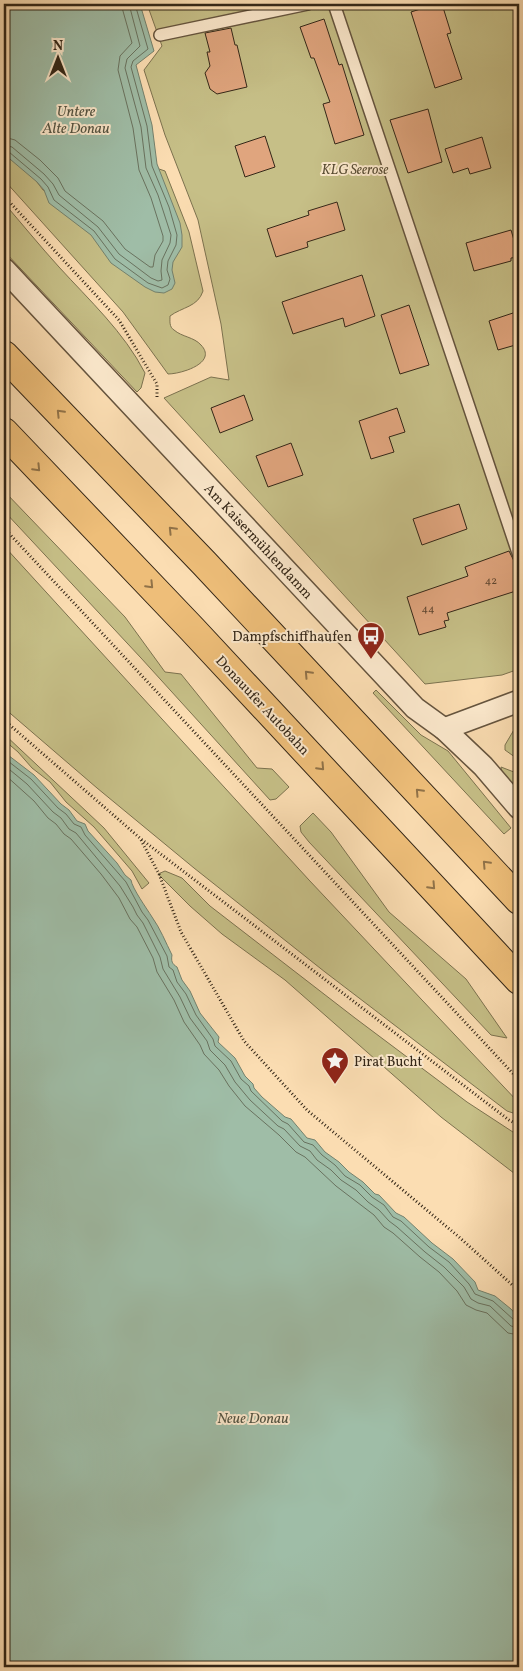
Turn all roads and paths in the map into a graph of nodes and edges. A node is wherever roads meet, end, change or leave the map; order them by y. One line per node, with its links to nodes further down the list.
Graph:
1 (308, 4): 3 (lane)
2 (334, 4): 10 (lane)
3 (160, 35)
4 (4, 196): 7 (path)
5 (4, 269): 13 (street, Am Kaisermühlendamm)
6 (4, 355): 16 (highway, one-way to 6)
7 (157, 403)
8 (4, 432): 17 (highway, Donauufer Autobahn, one-way to 17)
9 (4, 528): 18 (path)
10 (519, 556)
11 (519, 701): 13 (street)
12 (4, 720): 15 (path)
13 (444, 729): 14 (street, Am Kaisermühlendamm)
14 (519, 808)
15 (141, 839): 19 (path); 20 (path)
16 (519, 900)
17 (519, 980)
18 (519, 1080)
19 (519, 1125)
20 (519, 1291)

